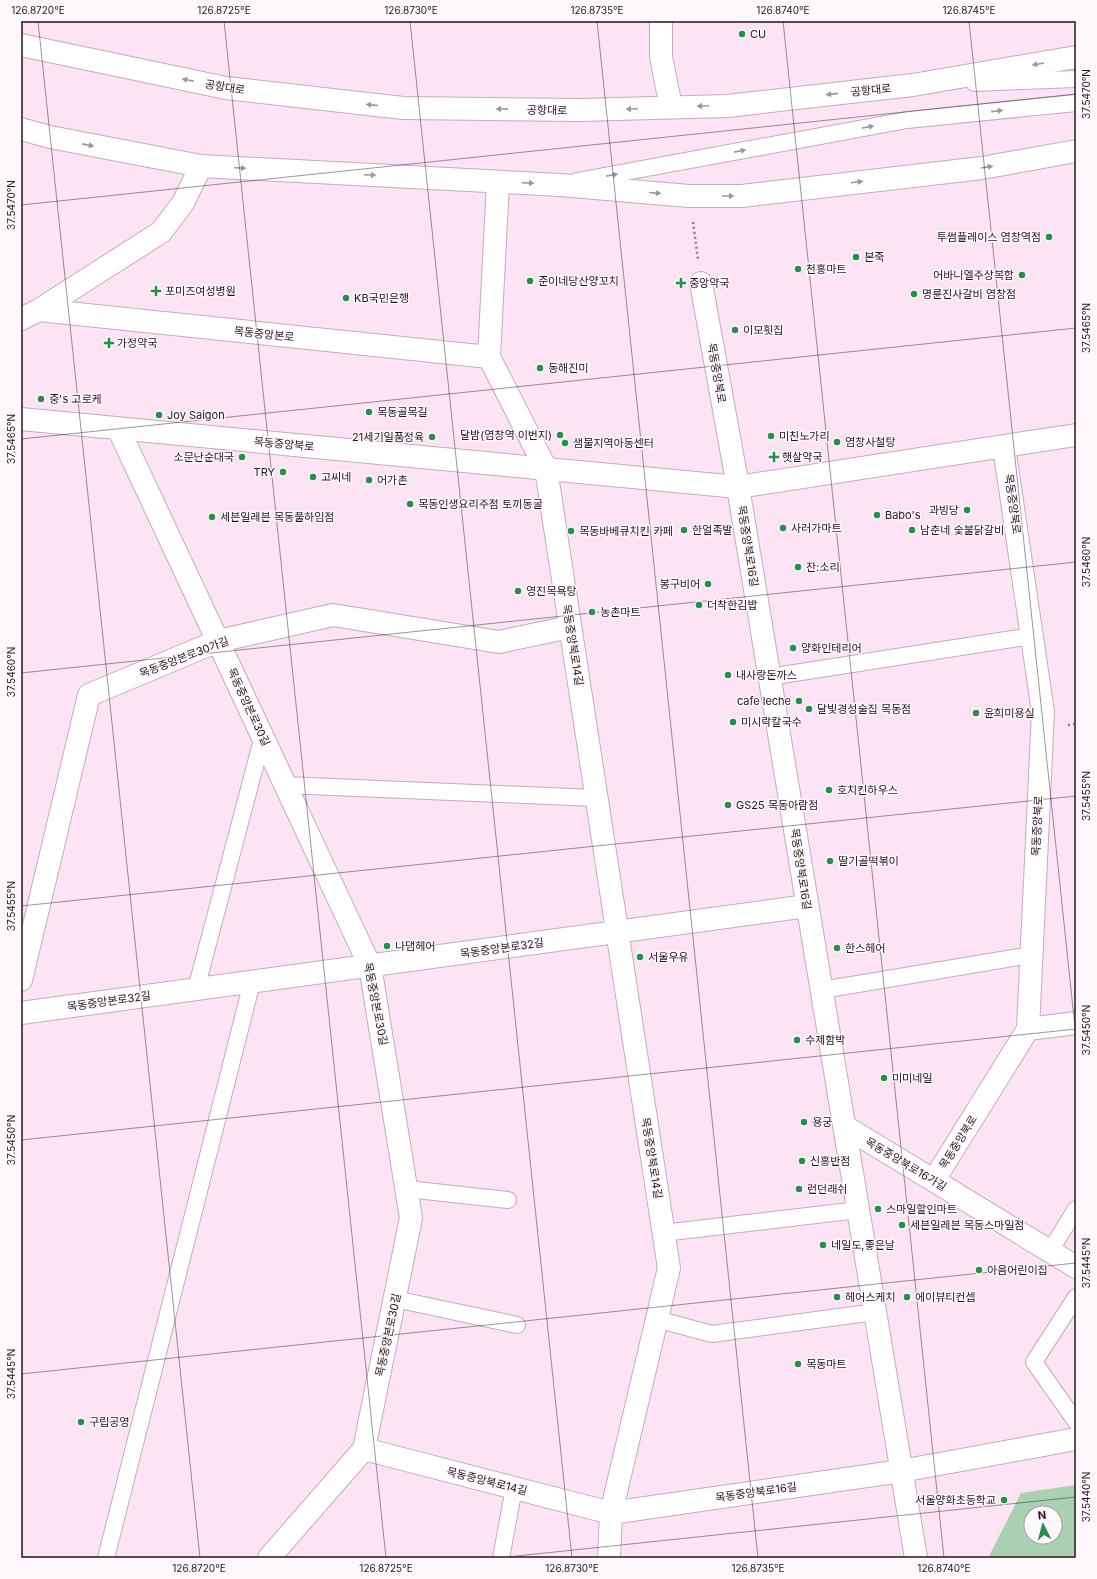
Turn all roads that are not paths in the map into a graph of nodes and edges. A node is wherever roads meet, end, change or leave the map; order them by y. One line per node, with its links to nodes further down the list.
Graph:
1 (662, 21): 7 (street)
2 (21, 45): 7 (street, 공항대로, one-way to 2)
3 (1076, 57): 5 (street, 공항대로, one-way to 5)
4 (1076, 79): 5 (lane)
5 (913, 85): 7 (street, 공항대로, one-way to 7)
6 (1076, 103): 14 (lane, one-way to 6)
7 (671, 107)
8 (21, 124): 10 (lane)
9 (21, 129): 10 (street)
10 (50, 137): 12 (street, one-way to 12)
11 (1076, 151): 14 (street, one-way to 11)
12 (201, 166): 13 (street, one-way to 13); 16 (street, 목동중앙본로)
13 (498, 182): 14 (street, one-way to 14); 17 (street)
14 (560, 185)
15 (701, 283): 23 (street, 목동중앙북로)
16 (30, 315): 17 (street, 목동중앙본로)
17 (489, 357): 22 (street)
18 (21, 419): 19 (street, 목동중앙북로)
19 (118, 428): 22 (street, 목동중앙북로); 26 (street, 목동중앙본로30길)
20 (1076, 435): 21 (street, 목동중앙북로)
21 (1004, 447): 23 (street, 목동중앙북로); 25 (street, 목동중앙북로)
22 (546, 469): 23 (street, 목동중앙북로); 24 (street, 목동중앙북로14길)
23 (738, 487): 27 (street, 목동중앙북로16길)
24 (570, 627): 26 (street, 목동중앙본로30가길); 30 (street, 목동중앙북로14길)
25 (1032, 636): 27 (lane); 33 (street, 목동중앙북로)
26 (218, 641): 28 (street, 목동중앙본로30길); 35 (street, 목동중앙본로30가길)
27 (769, 677): 31 (street, 목동중앙북로16길)
28 (263, 736): 29 (street, 목동중앙본로30길); 37 (lane)
29 (286, 785): 30 (lane); 34 (street, 목동중앙본로30길)
30 (596, 798): 32 (street, 목동중앙북로14길)
31 (807, 906): 32 (street, 목동중앙본로32길); 38 (street, 목동중앙북로16길)
32 (617, 932): 34 (street, 목동중앙본로32길); 48 (street, 목동중앙북로14길)
33 (1031, 955): 38 (lane); 41 (street, 목동중앙북로)
34 (370, 966): 36 (street, 목동중앙본로32길); 44 (street, 목동중앙본로30길)
35 (21, 980)
36 (252, 982): 37 (street, 목동중앙본로32길); 63 (lane)
37 (196, 989): 39 (street, 목동중앙본로32길)
38 (822, 990): 42 (street, 목동중앙북로16길)
39 (21, 1013)
40 (1076, 1023): 41 (street)
41 (1028, 1029): 43 (street, 목동중앙북로)
42 (844, 1126): 43 (street, 목동중앙북로16가길); 47 (street, 목동중앙북로16길)
43 (934, 1180): 49 (street, 목동중앙북로16가길)
44 (407, 1189): 45 (lane); 52 (street, 목동중앙본로30길)
45 (508, 1200)
46 (1076, 1209): 49 (lane)
47 (858, 1210): 48 (lane); 53 (street, 목동중앙북로16길)
48 (663, 1233): 54 (street, 목동중앙북로14길)
49 (1050, 1251): 50 (street, 목동중앙북로16가길)
50 (1076, 1267)
51 (1076, 1297): 56 (lane)
52 (395, 1299): 55 (lane); 58 (street, 목동중앙본로30길)
53 (875, 1312): 54 (lane); 59 (street, 목동중앙북로16길)
54 (656, 1319): 61 (street, 목동중앙북로14길)
55 (517, 1325)
56 (1076, 1422)
57 (1076, 1439): 59 (street, 목동중앙북로16길)
58 (364, 1450): 60 (street, 목동중앙북로14길); 62 (street, 목동중앙본로30길)
59 (901, 1471): 61 (street, 목동중앙북로16길); 66 (street, 목동중앙북로16길)
60 (514, 1488): 61 (street, 목동중앙북로14길); 64 (lane)
61 (610, 1513): 65 (street, 목동중앙북로14길)
62 (277, 1555)
63 (106, 1558)
64 (501, 1558)
65 (609, 1558)
66 (916, 1558)

